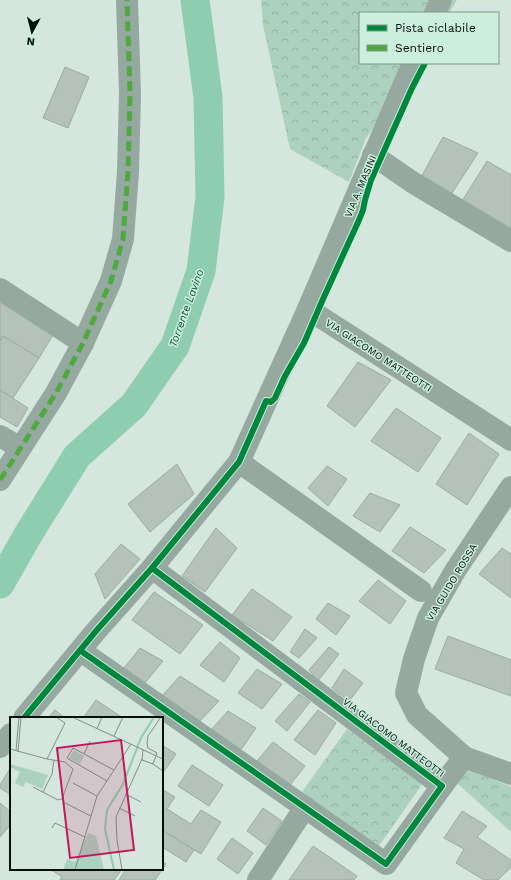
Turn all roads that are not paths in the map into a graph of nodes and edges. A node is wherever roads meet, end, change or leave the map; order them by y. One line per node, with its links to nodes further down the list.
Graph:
1 (127, 0): 9 (street)
2 (441, 0): 3 (street)
3 (435, 12)
4 (413, 64): 5 (street, VIA A. MASINI)
5 (373, 155): 6 (street); 8 (street, VIA A. MASINI)
6 (511, 242)
7 (0, 289): 9 (street)
8 (308, 309): 11 (street, VIA GIACOMO MATTEOTTI); 13 (street)
9 (83, 343): 12 (street)
10 (0, 436): 12 (street)
11 (511, 440)
12 (20, 448): 14 (street)
13 (239, 462): 16 (street); 17 (street)
14 (0, 480)
15 (511, 487): 22 (street, VIA GUIDO ROSSA)
16 (152, 568): 18 (street); 24 (street, VIA GIACOMO MATTEOTTI)
17 (421, 591)
18 (81, 651): 19 (street); 25 (street, VIA GIACOMO MATTEOTTI)
19 (25, 717)
20 (10, 735): 21 (street)
21 (0, 747)
22 (464, 757): 23 (street, VIA GUIDO ROSSA); 24 (street)
23 (511, 774)
24 (442, 786): 25 (street, VIA GIACOMO MATTEOTTI)
25 (305, 807): 26 (street)
26 (258, 880)

